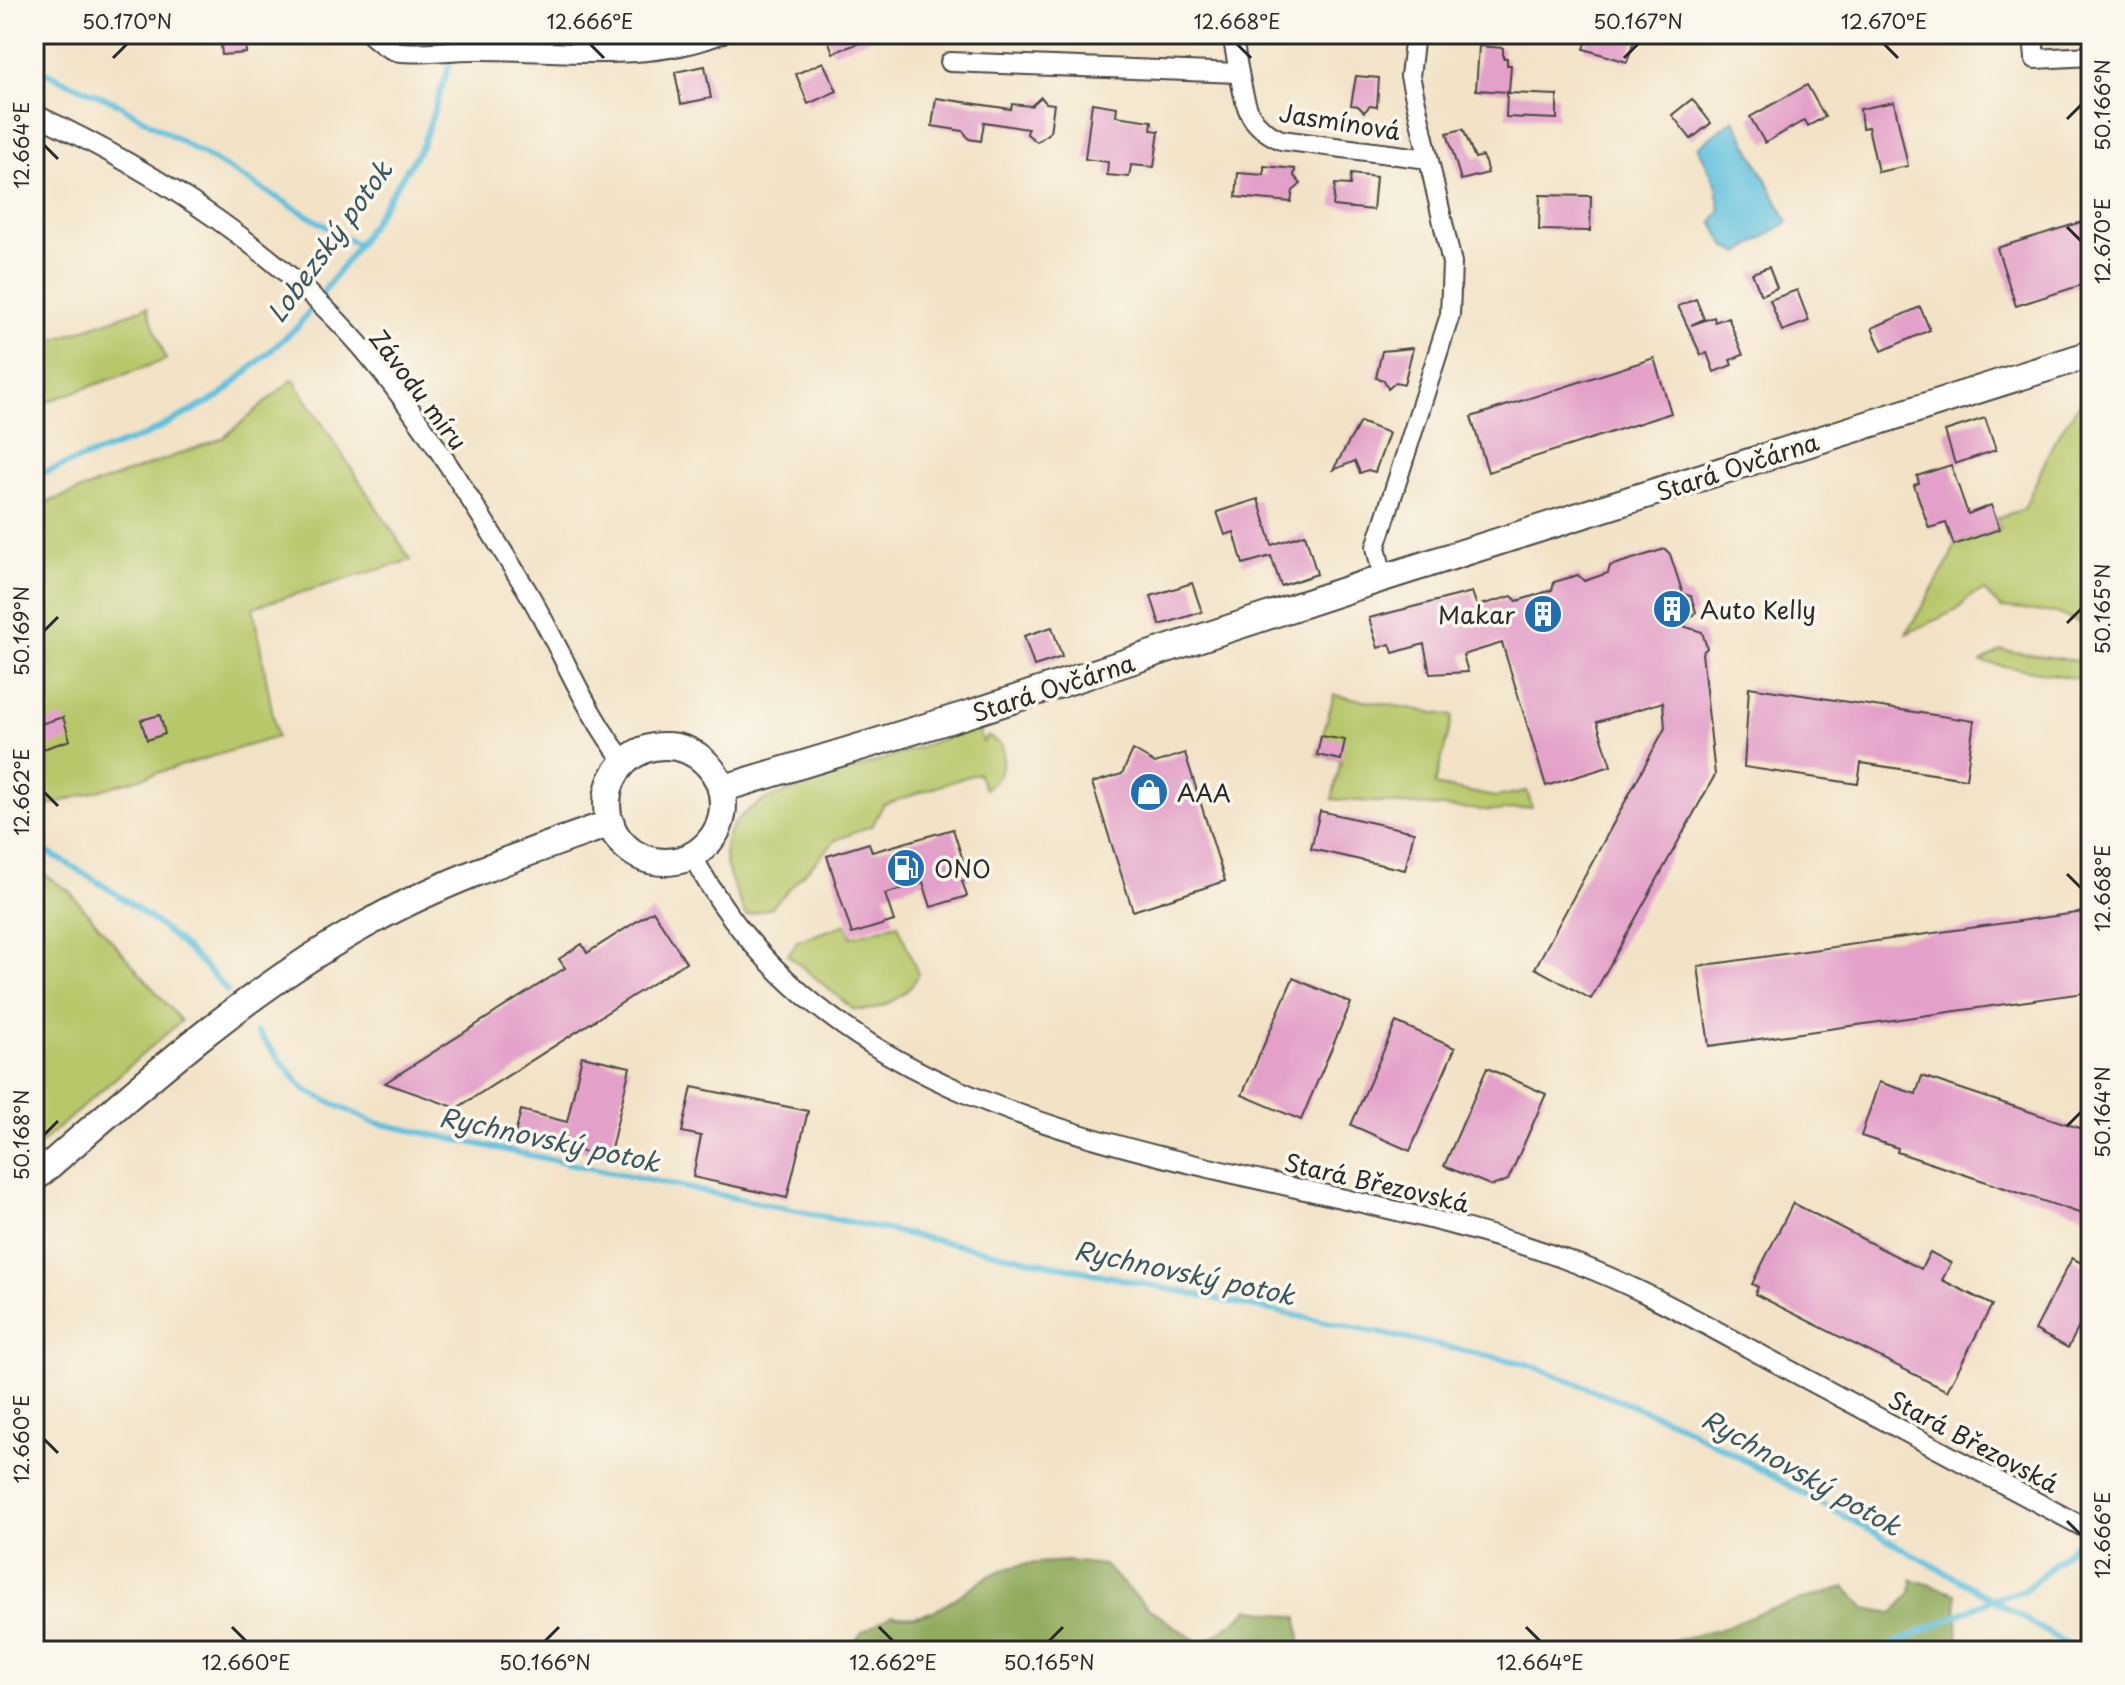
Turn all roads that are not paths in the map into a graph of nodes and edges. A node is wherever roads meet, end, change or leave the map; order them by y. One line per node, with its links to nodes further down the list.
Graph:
1 (370, 34): 2 (street)
2 (721, 34)
3 (1232, 34): 8 (street)
4 (1415, 34): 10 (street)
5 (2033, 34): 6 (street)
6 (2091, 56)
7 (950, 62): 8 (street)
8 (1239, 73): 10 (street, Jasmínová)
9 (34, 114): 13 (street, Závodu míru)
10 (1428, 159): 12 (street)
11 (2091, 354): 12 (main road, Stará Ovčárna)
12 (1383, 578): 14 (main road, Stará Ovčárna)
13 (625, 762): 14 (main road); 15 (main road)
14 (721, 789): 16 (main road)
15 (611, 823): 16 (main road); 17 (main road)
16 (692, 855): 18 (street, Stará Březovská)
17 (34, 1179)
18 (2091, 1531)

